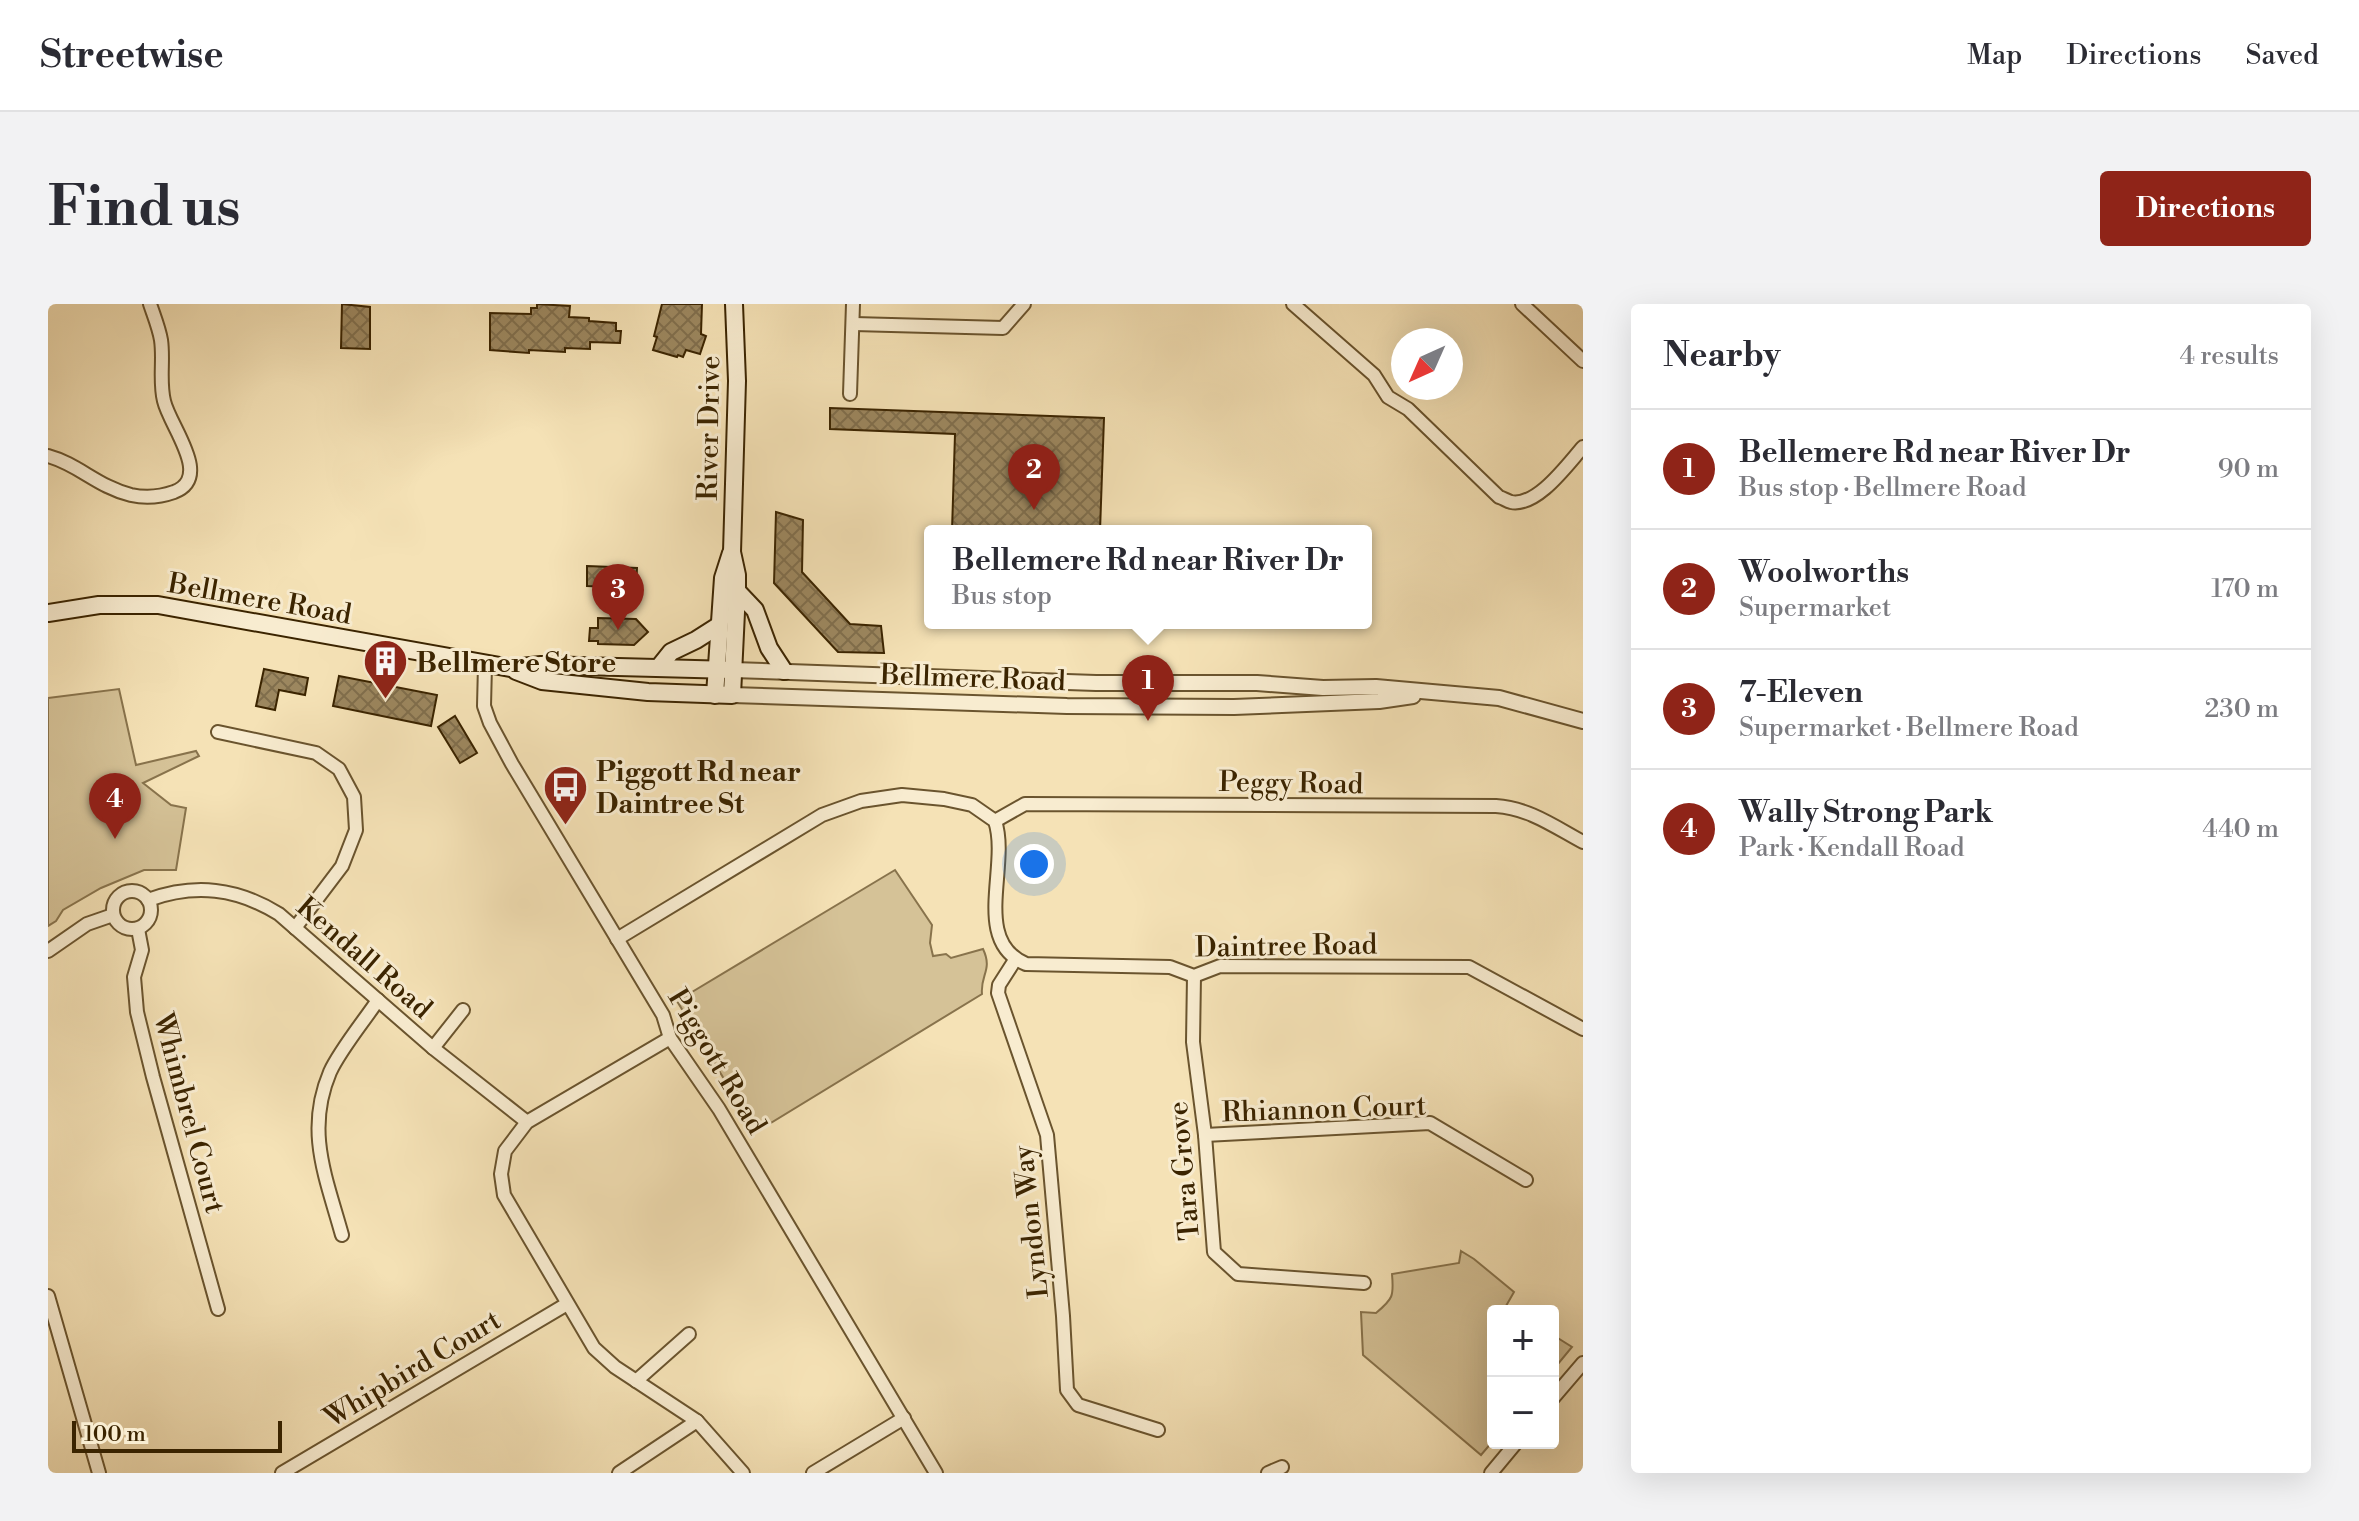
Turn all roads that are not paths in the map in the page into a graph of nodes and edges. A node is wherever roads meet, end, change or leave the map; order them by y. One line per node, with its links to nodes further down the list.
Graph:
1 (150, 304): 11 (street)
2 (734, 304): 12 (main road, River Drive)
3 (853, 304): 7 (street)
4 (1024, 304): 7 (street)
5 (1293, 304): 10 (street)
6 (1522, 304): 8 (street)
7 (854, 324): 9 (street)
8 (1583, 361)
9 (850, 394)
10 (1583, 447)
11 (48, 456)
12 (732, 552): 13 (main road, River Drive); 15 (main road, River Drive)
13 (737, 591): 19 (main road, River Drive); 20 (main road)
14 (48, 613): 16 (main road, Bellmere Road)
15 (718, 626): 17 (main road); 19 (main road, River Drive)
16 (485, 665): 18 (main road, Bellmere Road); 31 (street, Piggott Road)
17 (659, 667): 18 (main road, Bellmere Road); 19 (main road, Bellmere Road)
18 (510, 668): 22 (main road, Bellmere Road)
19 (725, 669): 20 (street, Bellmere Road); 22 (main road, River Drive)
20 (784, 671): 21 (street, Bellmere Road)
21 (1437, 693): 22 (street, Bellmere Road); 23 (street, Bellmere Road)
22 (723, 695)
23 (1581, 717)
24 (218, 732): 29 (street)
25 (995, 821): 26 (street, Peggy Road); 31 (street); 33 (street)
26 (1583, 842)
27 (148, 900): 28 (street); 29 (street, Kendall Road); 30 (street)
28 (113, 915): 30 (street); 32 (street)
29 (295, 928): 35 (street, Kendall Road)
30 (138, 929): 47 (street, Whimbrel Court)
31 (617, 939): 38 (street, Piggott Road)
32 (48, 951)
33 (1015, 960): 34 (street, Daintree Road); 54 (street, Lyndon Way)
34 (1194, 976): 37 (street, Daintree Road); 41 (street, Tara Grove)
35 (378, 1000): 39 (street, Kendall Road); 43 (street)
36 (463, 1010): 39 (street)
37 (1583, 1029)
38 (670, 1038): 40 (street); 52 (street, Piggott Road)
39 (433, 1048): 40 (street, Kendall Road)
40 (527, 1122): 46 (street)
41 (1205, 1135): 42 (street, Rhiannon Court); 44 (street, Tara Grove)
42 (1526, 1180)
43 (342, 1235)
44 (1364, 1283)
45 (48, 1296): 57 (street)
46 (567, 1304): 50 (street); 58 (street, Whipbird Court)
47 (218, 1309)
48 (689, 1334): 50 (street)
49 (1583, 1363): 51 (street)
50 (636, 1381): 53 (street)
51 (1559, 1391)
52 (904, 1418): 61 (street); 62 (street, Piggott Road)
53 (697, 1421): 59 (street); 60 (street)
54 (1158, 1430)
55 (1511, 1449): 64 (street)
56 (1282, 1467): 63 (street)
57 (99, 1473)
58 (282, 1473)
59 (619, 1473)
60 (743, 1473)
61 (813, 1473)
62 (936, 1473)
63 (1268, 1473)
64 (1491, 1473)

